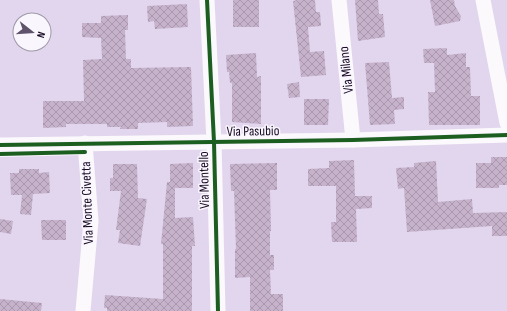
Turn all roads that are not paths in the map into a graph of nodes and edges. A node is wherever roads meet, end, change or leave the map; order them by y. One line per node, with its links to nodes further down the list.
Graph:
1 (207, 0): 7 (street, Via Montello)
2 (338, 0): 6 (street, Via Milano)
3 (483, 0): 4 (street)
4 (507, 123)
5 (507, 135): 6 (street, Via Pasubio)
6 (353, 140): 7 (street, Via Pasubio)
7 (214, 142): 8 (street, Via Pasubio); 11 (street, Via Montello)
8 (85, 143): 9 (street, Via Pasubio); 10 (street, Via Monte Civetta)
9 (0, 145)
10 (83, 311)
11 (218, 311)

